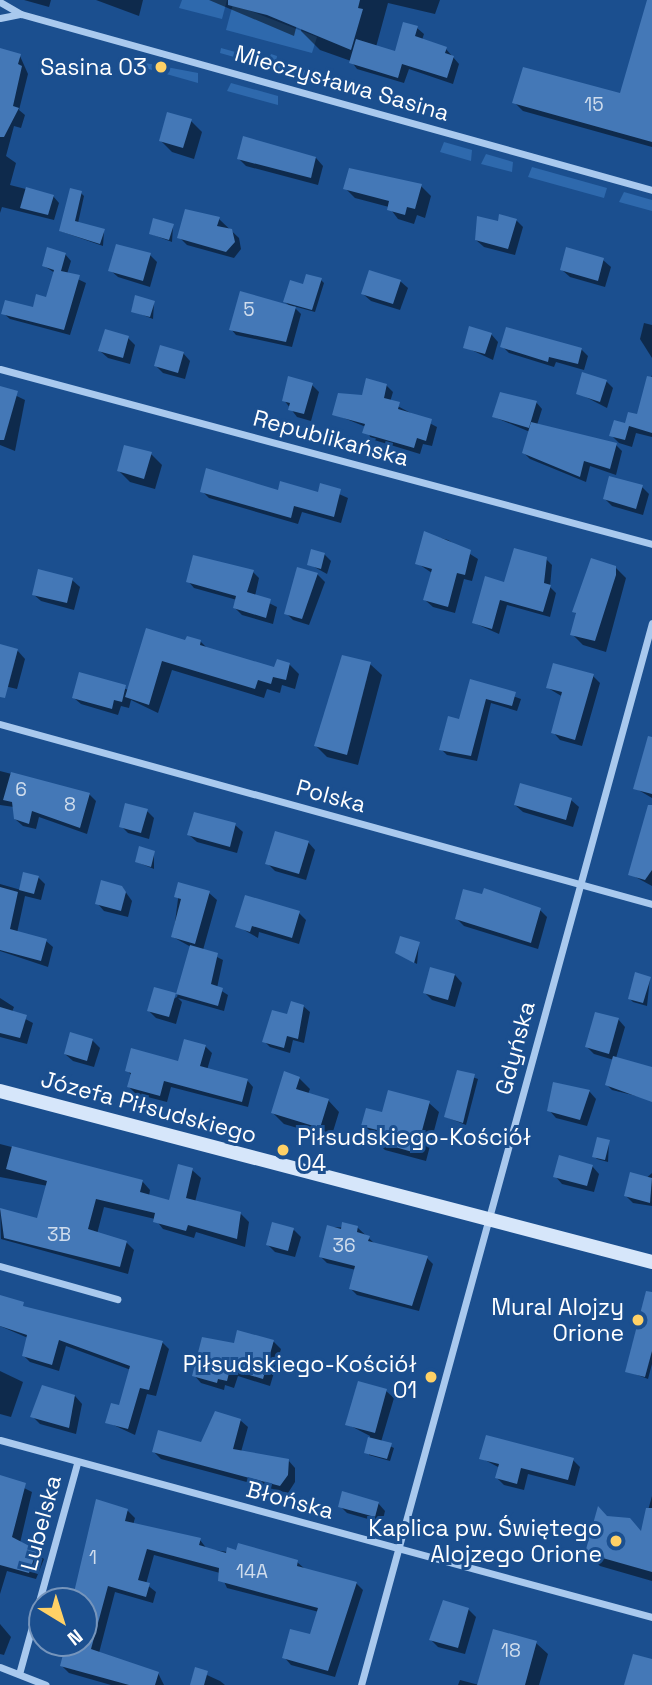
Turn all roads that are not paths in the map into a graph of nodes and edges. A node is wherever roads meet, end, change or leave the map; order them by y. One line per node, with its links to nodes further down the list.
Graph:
1 (0, 2): 2 (street, Mieczysława Sasina)
2 (21, 14): 3 (street, Mieczysława Sasina); 4 (street, Mieczysława Sasina)
3 (0, 18)
4 (652, 190)
5 (0, 369): 6 (street, Republikańska)
6 (652, 544)
7 (652, 623): 9 (street, Gdyńska)
8 (0, 724): 9 (street, Polska)
9 (579, 884): 10 (street, Polska); 12 (street, Gdyńska)
10 (652, 904)
11 (0, 1091): 12 (street, Józefa Piłsudskiego)
12 (489, 1219): 13 (street, Józefa Piłsudskiego); 18 (street, Gdyńska)
13 (652, 1262)
14 (0, 1266): 15 (street)
15 (117, 1299)
16 (0, 1440): 17 (street, Błońska)
17 (77, 1463): 18 (street, Błońska); 21 (street, Lubelska)
18 (396, 1549): 19 (street, Błońska); 23 (street, Gdyńska)
19 (652, 1617)
20 (0, 1667): 21 (street)
21 (19, 1674): 22 (street)
22 (46, 1685)
23 (361, 1685)

